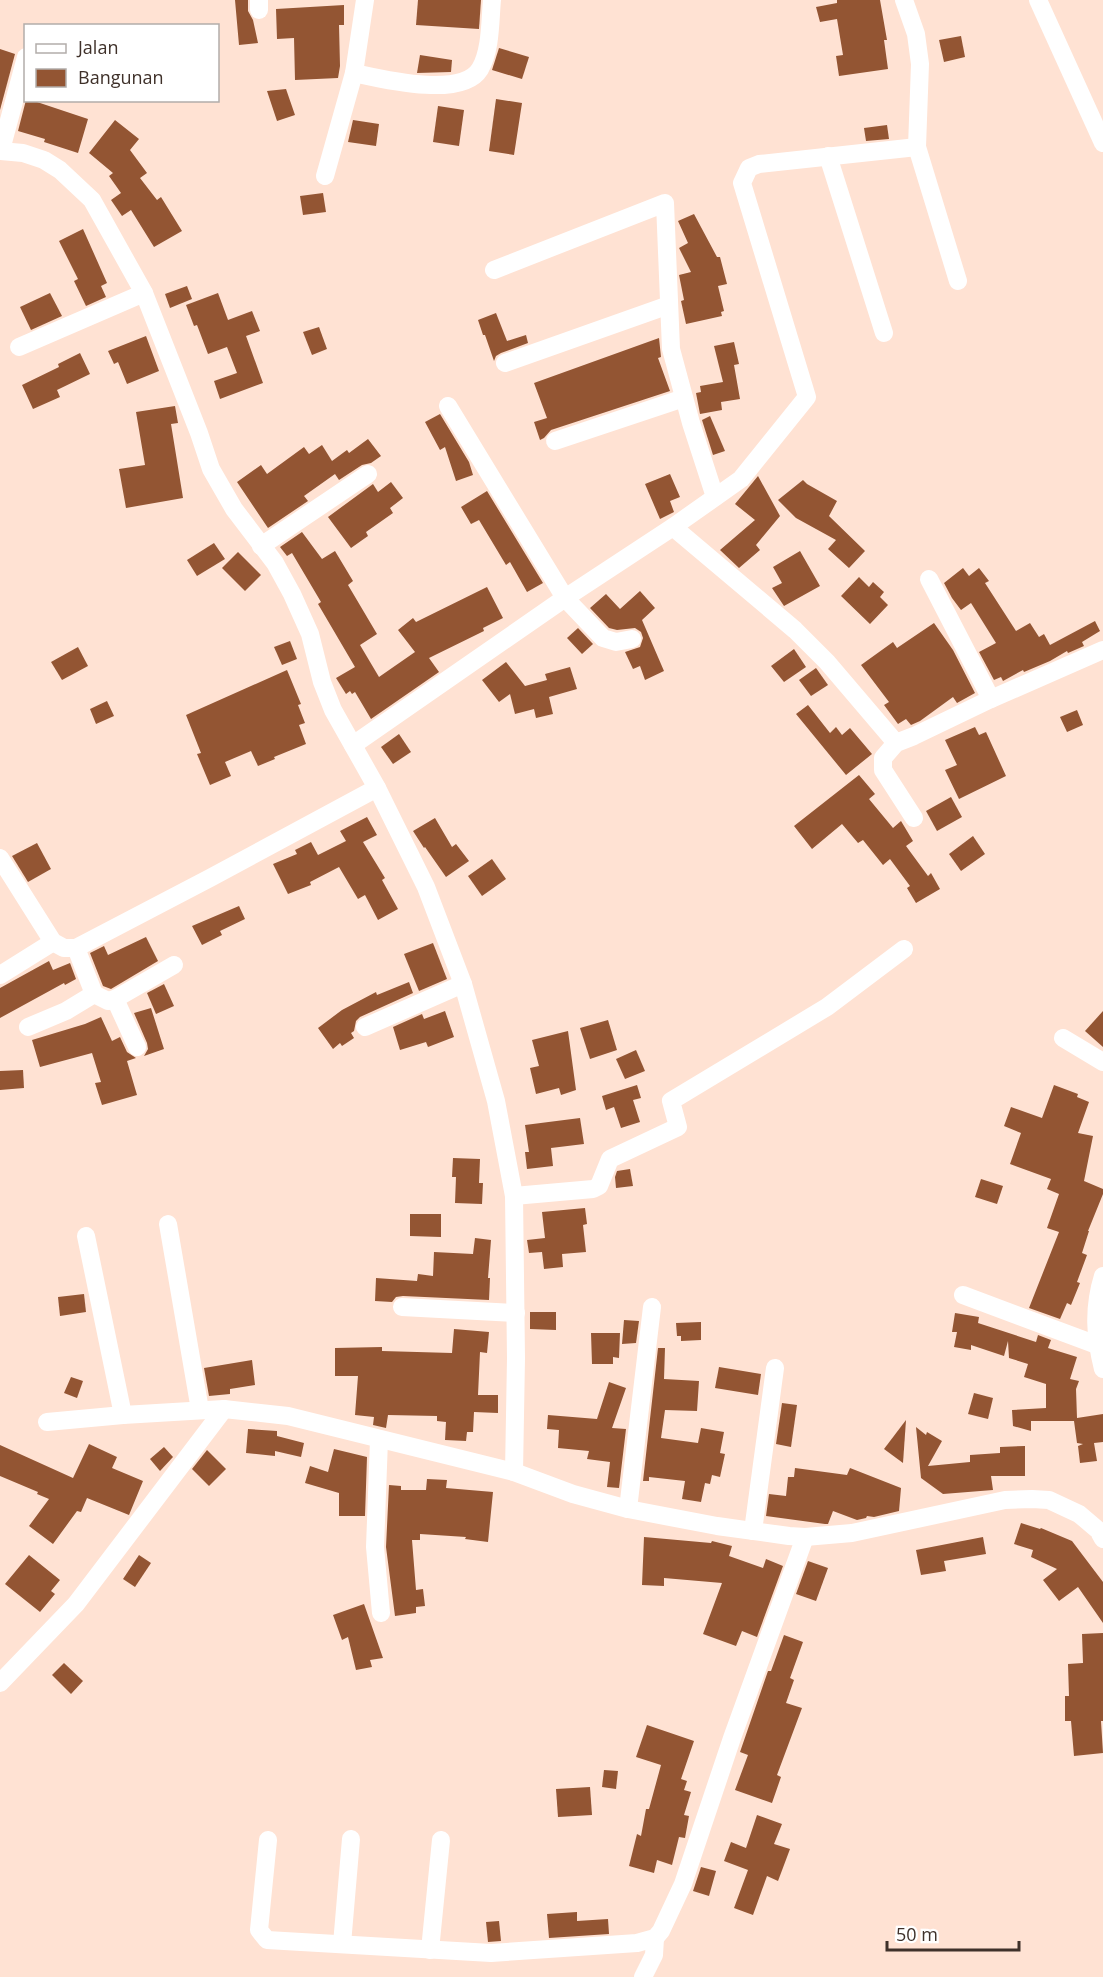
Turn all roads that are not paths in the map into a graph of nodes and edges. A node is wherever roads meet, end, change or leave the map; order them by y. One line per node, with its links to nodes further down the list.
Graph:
1 (365, 0): 6 (street)
2 (492, 0): 6 (street)
3 (904, 0): 8 (street)
4 (1038, 0): 7 (street)
5 (24, 64): 9 (street)
6 (354, 73): 11 (street)
7 (1103, 143)
8 (917, 147): 10 (street); 13 (street)
9 (0, 151): 14 (street)
10 (828, 156): 16 (street); 23 (street)
11 (326, 176)
12 (494, 270): 15 (street)
13 (958, 281)
14 (144, 293): 17 (street); 25 (street)
15 (669, 304): 18 (street); 19 (street)
16 (884, 333)
17 (19, 347)
18 (505, 363)
19 (684, 398): 21 (street); 23 (street)
20 (448, 406): 27 (street)
21 (555, 441)
22 (368, 474): 25 (street)
23 (715, 497): 24 (street)
24 (673, 527): 27 (street); 31 (street)
25 (261, 546): 32 (street)
26 (929, 579): 30 (street)
27 (565, 598): 28 (street); 32 (street)
28 (632, 639)
29 (1103, 650): 30 (street)
30 (991, 699): 31 (street)
31 (896, 743): 34 (street)
32 (353, 746): 33 (street)
33 (377, 788): 37 (street); 41 (street)
34 (914, 818)
35 (0, 858): 36 (street)
36 (53, 942): 37 (street); 40 (street)
37 (76, 948): 42 (street)
38 (904, 949): 49 (street)
39 (174, 965): 43 (street)
40 (0, 975)
41 (463, 984): 44 (street); 49 (street)
42 (94, 994): 43 (street); 45 (street)
43 (115, 999): 47 (street)
44 (365, 1027)
45 (28, 1028)
46 (1063, 1038): 48 (street)
47 (137, 1047)
48 (1103, 1062)
49 (514, 1196): 56 (street)
50 (168, 1224): 61 (street)
51 (86, 1236): 62 (street)
52 (1103, 1276): 57 (street)
53 (963, 1295): 57 (street)
54 (402, 1307): 56 (street)
55 (652, 1307): 66 (street)
56 (516, 1313): 65 (street)
57 (1097, 1344): 59 (street)
58 (775, 1368): 68 (street)
59 (1103, 1369)
60 (224, 1409): 61 (street); 64 (street); 71 (street)
61 (200, 1410): 62 (street)
62 (123, 1415): 63 (street)
63 (47, 1422)
64 (379, 1440): 65 (street); 70 (street)
65 (514, 1472): 66 (street)
66 (628, 1509): 68 (street)
67 (1101, 1529): 69 (street)
68 (753, 1531): 69 (street)
69 (805, 1537): 75 (street)
70 (381, 1613)
71 (0, 1683)
72 (351, 1839): 76 (street)
73 (268, 1840): 76 (street)
74 (441, 1840): 77 (street)
75 (655, 1938): 77 (street); 78 (street)
76 (342, 1944): 77 (street)
77 (430, 1950)
78 (643, 1977)

